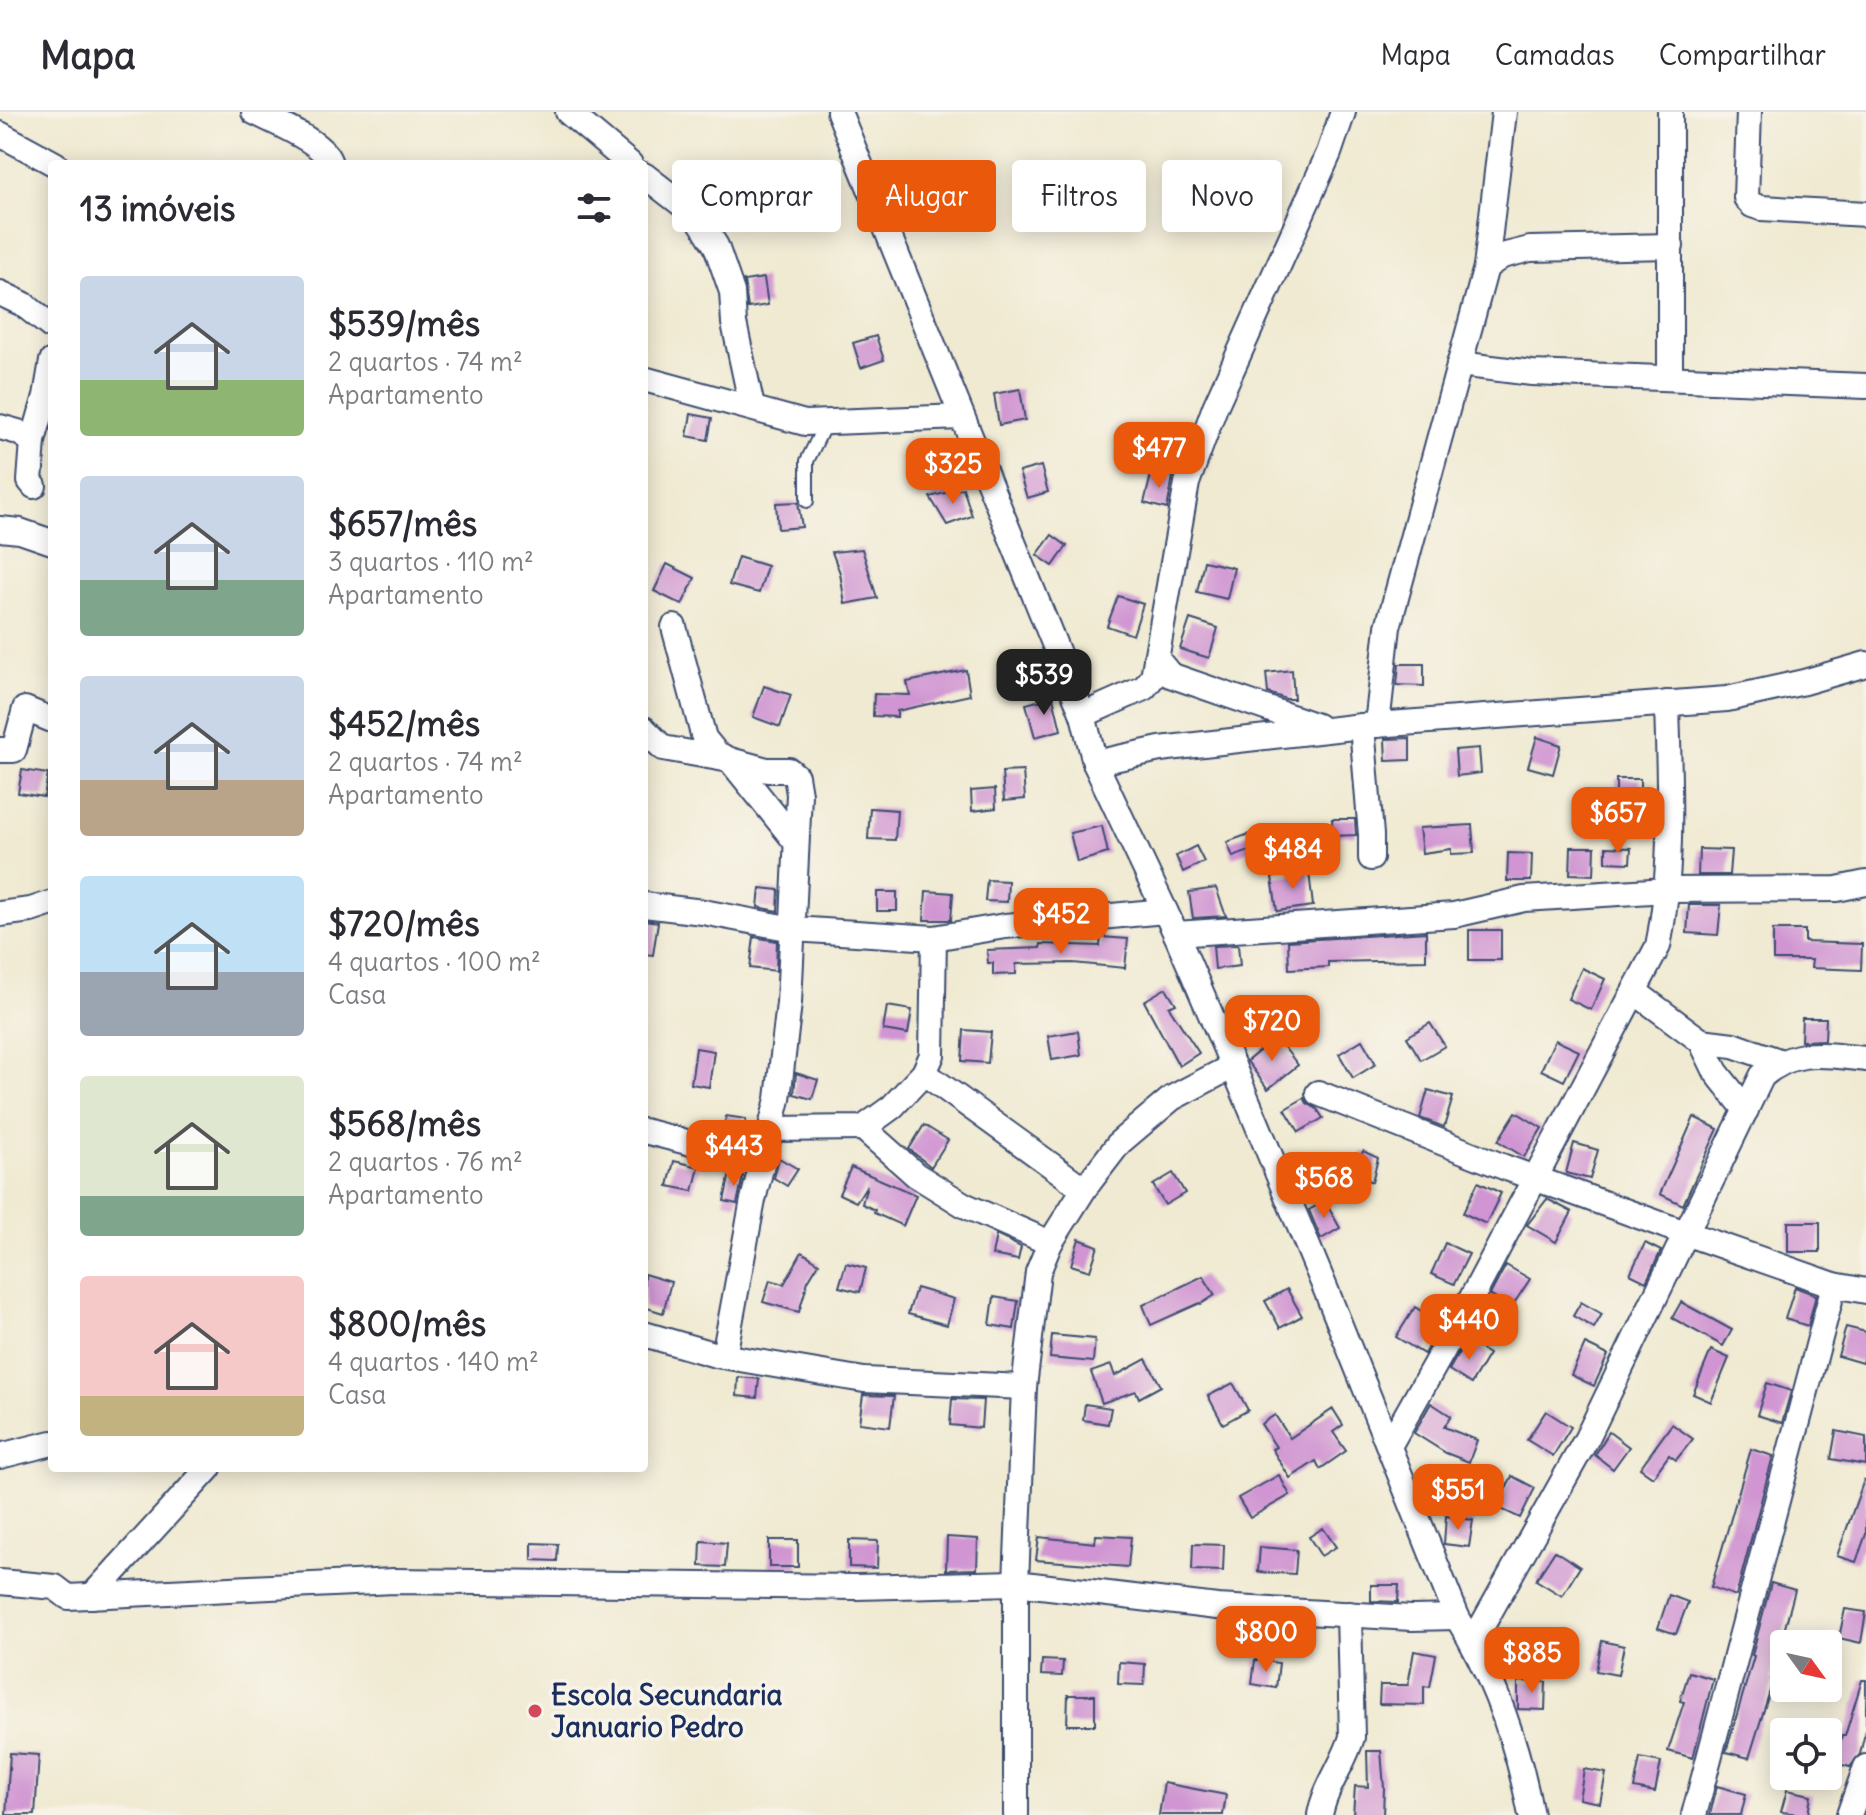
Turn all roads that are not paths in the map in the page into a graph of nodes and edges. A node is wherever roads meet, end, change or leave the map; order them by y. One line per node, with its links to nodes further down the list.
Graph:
1 (254, 112): 10 (street)
2 (568, 112): 11 (street)
3 (839, 112): 24 (street)
4 (1343, 112): 34 (street)
5 (1504, 112): 15 (street)
6 (1670, 112): 14 (street)
7 (1749, 112): 13 (street)
8 (0, 134): 9 (street)
9 (48, 160)
10 (330, 160)
11 (625, 160)
12 (648, 178): 23 (street)
13 (1866, 214)
14 (1671, 246): 15 (street); 19 (street)
15 (1486, 267): 18 (street)
16 (0, 293): 17 (street)
17 (48, 324)
18 (1459, 364): 19 (street); 39 (street)
19 (1670, 378): 22 (street)
20 (648, 380): 23 (street)
21 (48, 384): 27 (street)
22 (1866, 386)
23 (752, 407): 25 (street)
24 (962, 417): 25 (street); 37 (street)
25 (826, 422): 29 (lane)
26 (0, 427): 27 (street)
27 (33, 441): 28 (street)
28 (40, 484)
29 (807, 501)
30 (0, 529): 31 (street)
31 (48, 541)
32 (674, 627): 43 (street)
33 (1866, 645): 35 (street)
34 (1156, 658): 37 (street); 40 (street)
35 (1856, 667): 36 (street)
36 (1667, 703): 39 (street); 48 (street)
37 (1083, 715): 44 (street)
38 (48, 718): 42 (street)
39 (1370, 725): 40 (street); 46 (street)
40 (1327, 730): 44 (street)
41 (648, 733): 43 (street)
42 (0, 750)
43 (730, 760): 45 (street); 45 (street)
44 (1095, 763): 51 (street)
45 (796, 842): 53 (street)
46 (1371, 858)
47 (1866, 883): 48 (street)
48 (1667, 890): 54 (street); 56 (street)
49 (48, 904): 52 (street)
50 (648, 906): 53 (street)
51 (1165, 911): 54 (street); 55 (street)
52 (0, 914)
53 (793, 929): 55 (street); 65 (street)
54 (1176, 934): 60 (street)
55 (934, 938): 61 (street)
56 (1635, 992): 57 (street); 68 (street)
57 (1701, 1041): 59 (street); 63 (street)
58 (1866, 1059): 59 (street)
59 (1779, 1061): 63 (street)
60 (1233, 1066): 69 (street); 78 (street)
61 (924, 1073): 64 (street); 69 (street)
62 (1318, 1093): 68 (street)
63 (1746, 1110): 70 (street)
64 (863, 1128): 65 (street); 71 (street)
65 (771, 1129): 67 (street)
66 (648, 1132): 67 (street)
67 (761, 1161): 75 (street)
68 (1535, 1179): 70 (street); 78 (street)
69 (1084, 1189): 71 (street)
70 (1685, 1233): 72 (street); 86 (street)
71 (1050, 1243): 76 (street)
72 (1834, 1285): 73 (street); 91 (street)
73 (1866, 1291)
74 (648, 1335): 75 (street)
75 (724, 1356): 76 (street)
76 (1024, 1387): 82 (street)
77 (48, 1444): 79 (street)
78 (1389, 1446): 85 (street)
79 (0, 1456)
80 (205, 1472): 83 (street)
81 (0, 1582): 83 (street)
82 (1016, 1583): 83 (street); 84 (street); 88 (street)
83 (92, 1596)
84 (1349, 1614): 85 (street); 89 (street)
85 (1457, 1617): 86 (street)
86 (1473, 1642): 90 (street)
87 (1866, 1767): 92 (street)
88 (1016, 1815)
89 (1320, 1815)
90 (1531, 1815)
91 (1694, 1815)
92 (1849, 1815)

